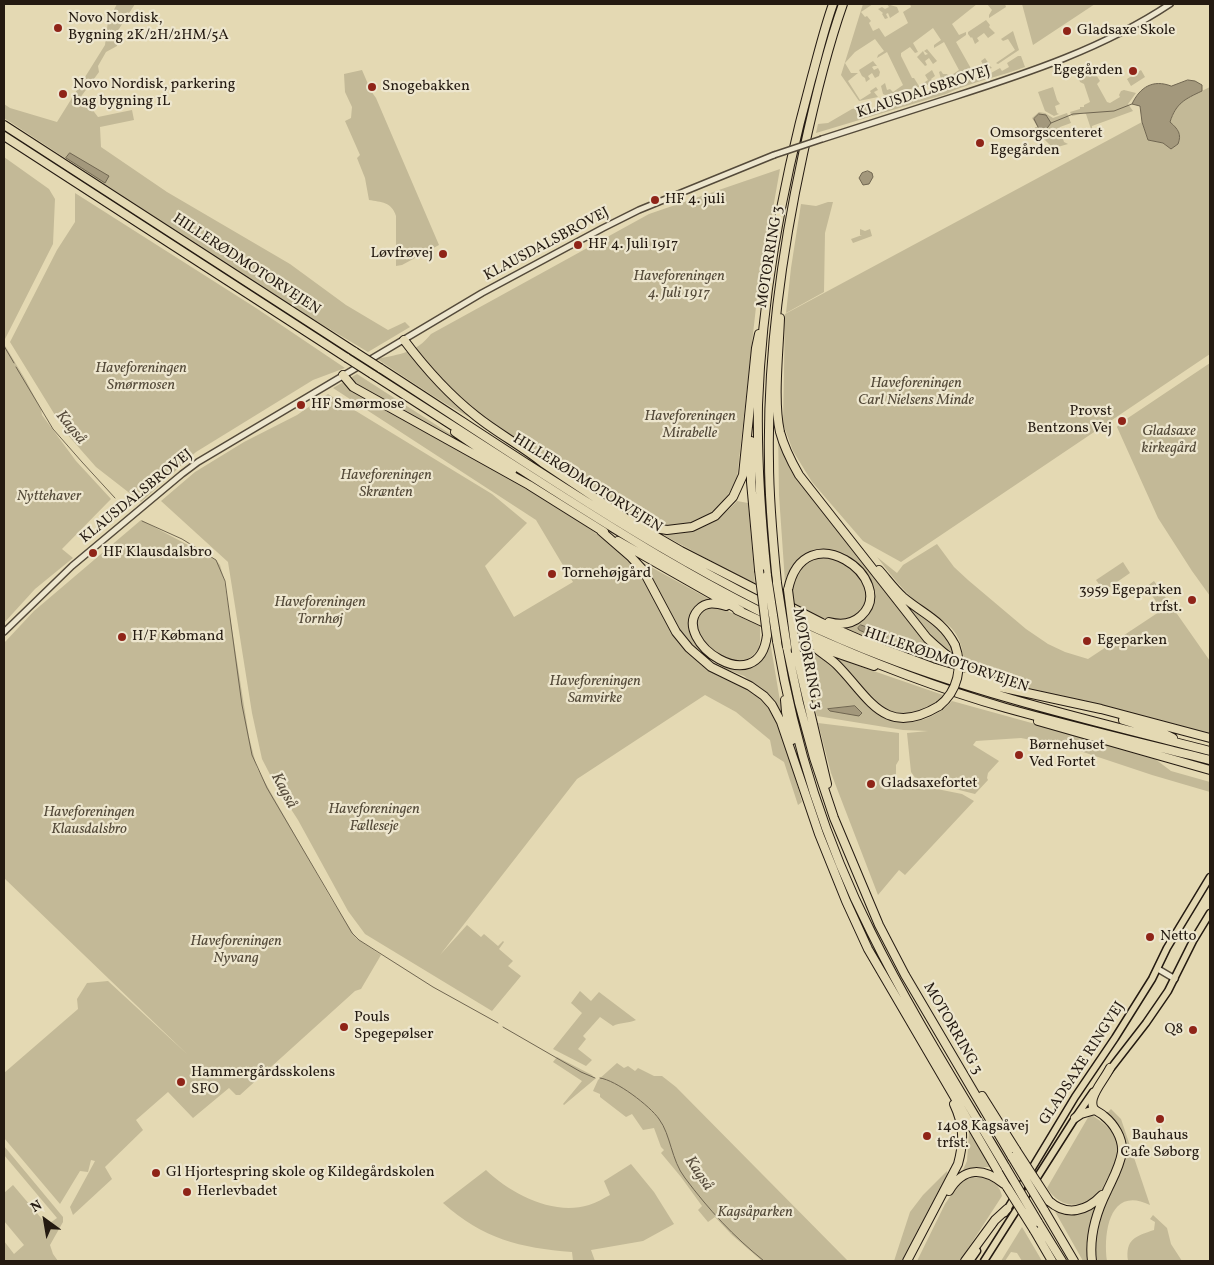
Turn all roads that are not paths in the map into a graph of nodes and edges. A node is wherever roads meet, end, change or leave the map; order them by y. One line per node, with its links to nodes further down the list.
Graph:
1 (833, 4): 7 (highway, MOTORRING 3)
2 (843, 4): 6 (highway, MOTORRING 3)
3 (1170, 4): 8 (street, KLAUSDALSBROVEJ, bridge)
4 (4, 125): 12 (highway, HILLERØDMOTORVEJEN, bridge)
5 (4, 136): 11 (highway, HILLERØDMOTORVEJEN, bridge)
6 (782, 265): 16 (highway); 33 (highway, MOTORRING 3, bridge)
7 (766, 308): 10 (highway); 23 (highway, MOTORRING 3, bridge)
8 (404, 340): 9 (street, KLAUSDALSBROVEJ); 13 (highway)
9 (343, 375): 14 (highway); 20 (street, KLAUSDALSBROVEJ)
10 (750, 407): 15 (highway); 18 (highway, bridge)
11 (444, 420): 14 (highway); 22 (highway, HILLERØDMOTORVEJEN)
12 (464, 422): 13 (highway); 28 (highway, HILLERØDMOTORVEJEN)
13 (543, 463): 15 (highway)
14 (529, 485): 17 (highway)
15 (623, 515): 19 (highway)
16 (843, 529): 21 (highway, bridge); 24 (highway)
17 (601, 531): 18 (highway); 32 (highway)
18 (741, 611): 21 (highway)
19 (809, 616): 24 (highway); 33 (highway, bridge)
20 (4, 632)
21 (810, 644): 22 (highway)
22 (908, 675): 26 (highway, HILLERØDMOTORVEJEN)
23 (783, 678): 32 (highway); 38 (highway, MOTORRING 3)
24 (1014, 689): 25 (highway)
25 (1075, 704): 27 (highway); 28 (highway)
26 (1006, 708): 30 (highway, HILLERØDMOTORVEJEN); 31 (highway)
27 (1210, 738)
28 (1188, 745): 29 (highway, HILLERØDMOTORVEJEN)
29 (1210, 750)
30 (1210, 760)
31 (1210, 770)
32 (800, 775): 38 (highway)
33 (834, 818): 43 (highway, MOTORRING 3)
34 (1210, 877): 36 (main road, GLADSAXE RINGVEJ)
35 (1210, 913): 37 (main road, GLADSAXE RINGVEJ)
36 (1158, 969): 37 (street); 46 (main road, GLADSAXE RINGVEJ)
37 (1175, 979): 40 (main road, GLADSAXE RINGVEJ)
38 (891, 982): 39 (highway); 53 (highway, MOTORRING 3, bridge)
39 (928, 1053): 44 (highway); 47 (highway)
40 (1110, 1068): 41 (highway); 42 (main road, GLADSAXE RINGVEJ)
41 (1095, 1110): 42 (highway); 45 (highway)
42 (1075, 1118): 51 (main road, GLADSAXE RINGVEJ)
43 (1014, 1153): 45 (highway, bridge); 54 (highway, MOTORRING 3, bridge)
44 (1007, 1186): 48 (highway); 52 (highway, bridge)
45 (1107, 1190): 55 (highway)
46 (1007, 1209): 49 (highway); 50 (main road, GLADSAXE RINGVEJ)
47 (907, 1261)
48 (913, 1261)
49 (965, 1261)
50 (970, 1261)
51 (984, 1261)
52 (1052, 1261)
53 (1062, 1261)
54 (1074, 1261)
55 (1092, 1261)

